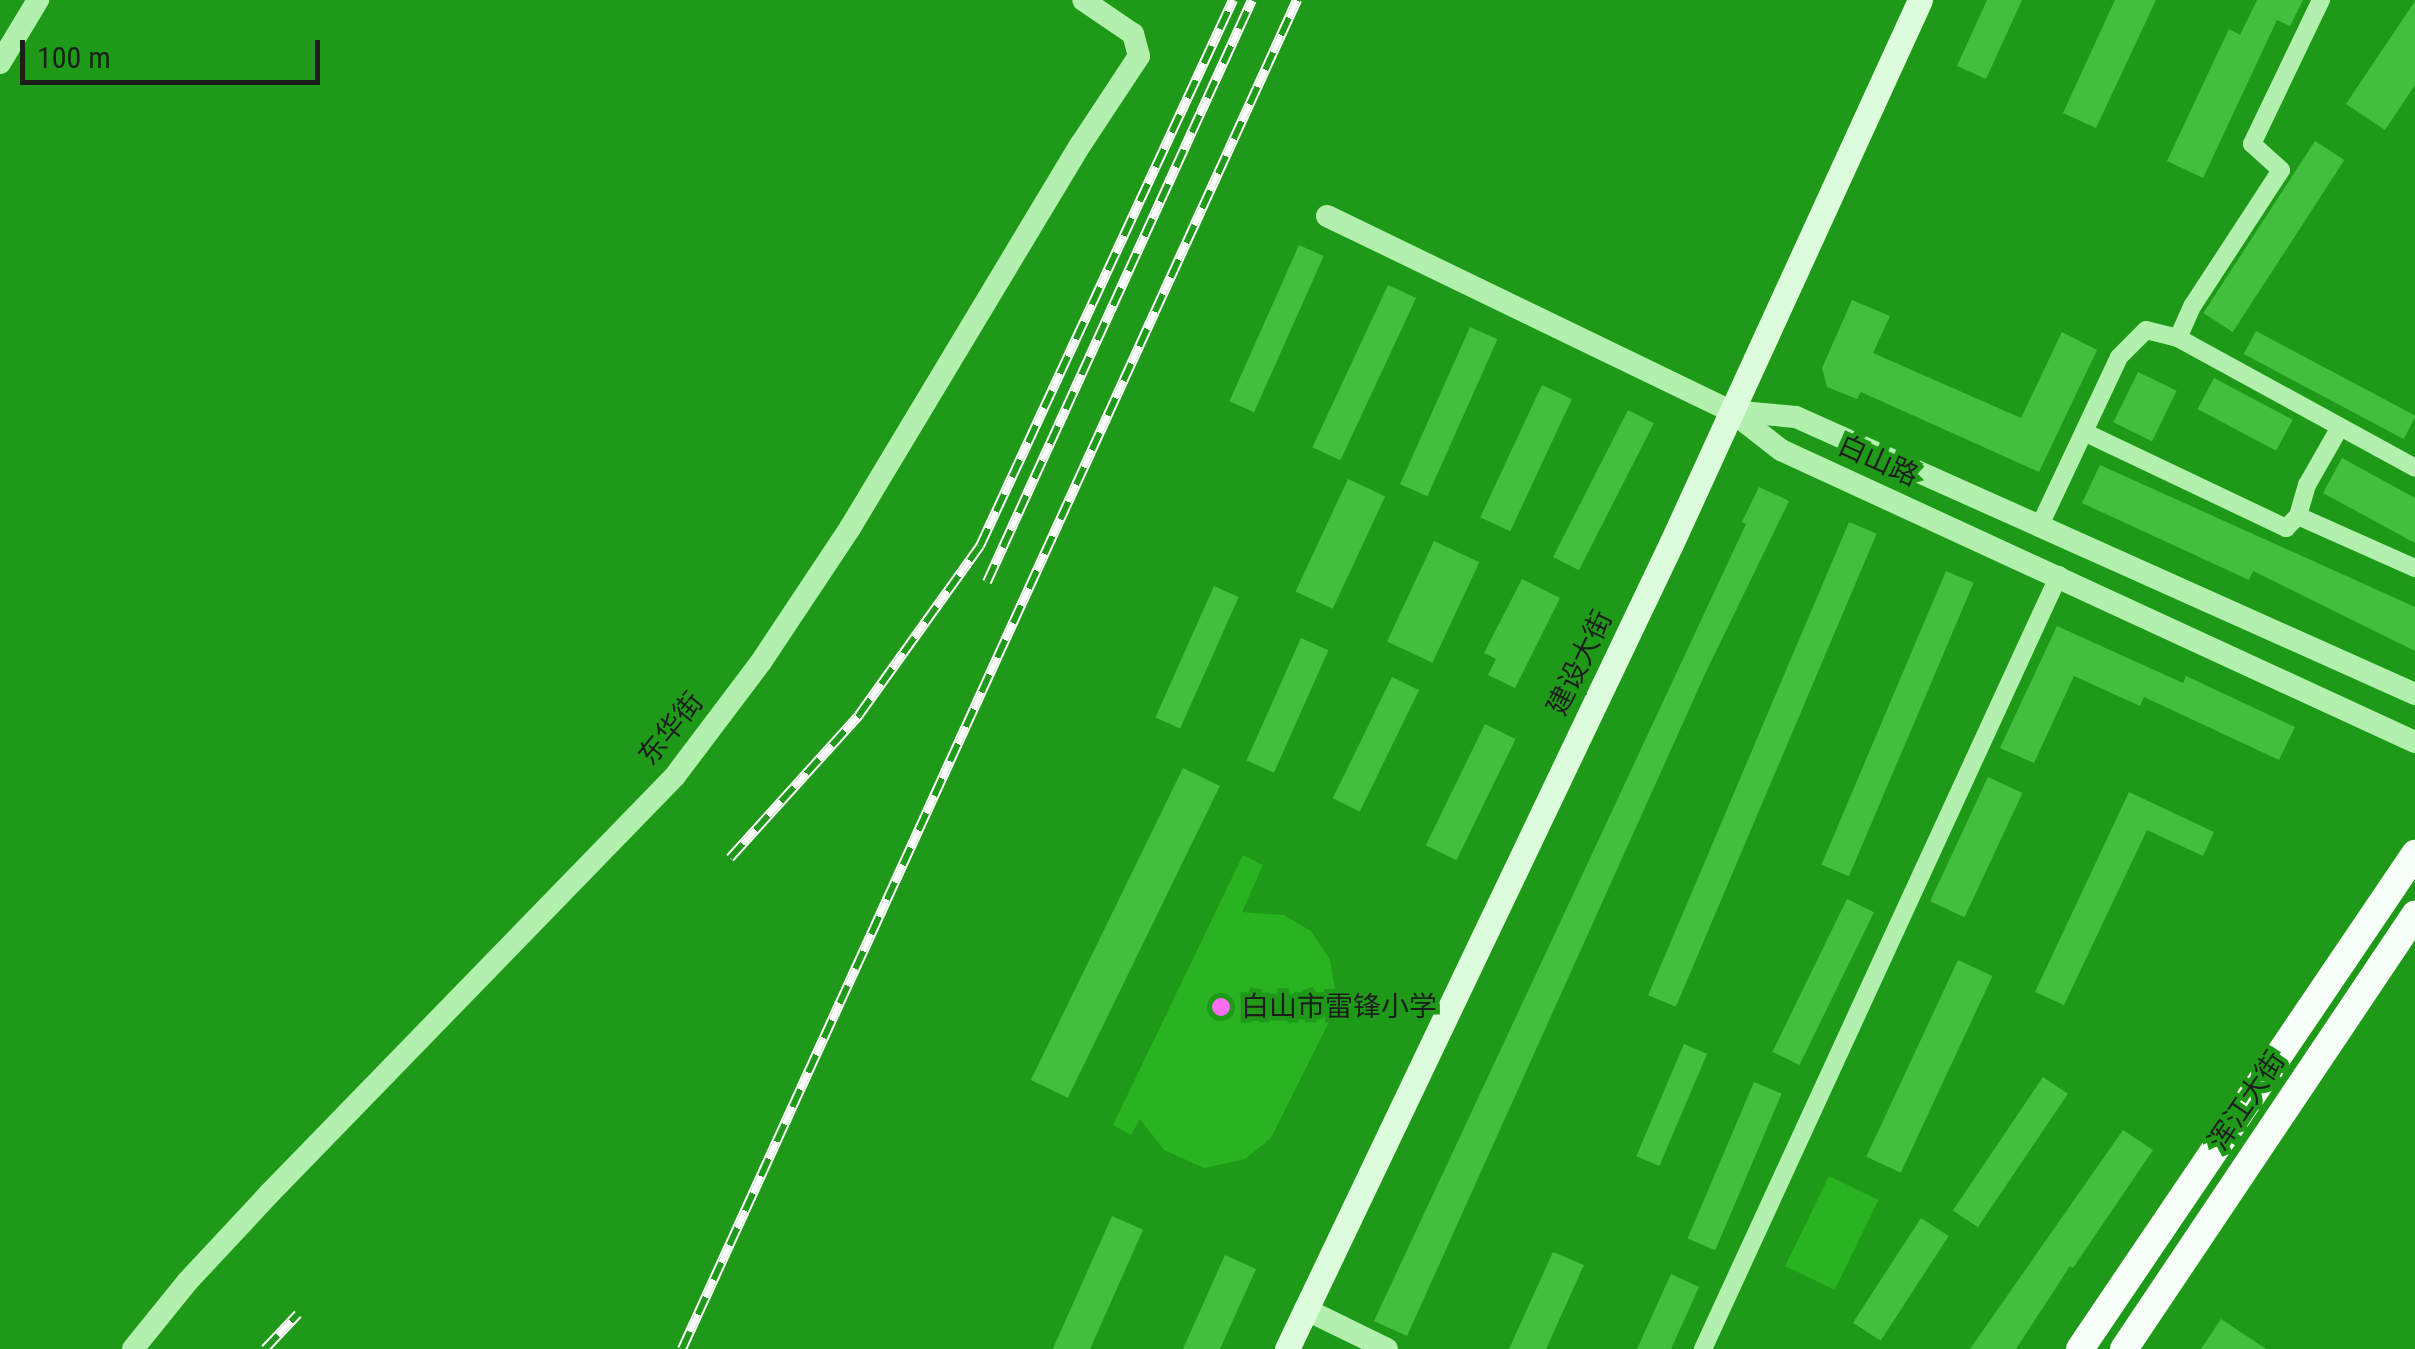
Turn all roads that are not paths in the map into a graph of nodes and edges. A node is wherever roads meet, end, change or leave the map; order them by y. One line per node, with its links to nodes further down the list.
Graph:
1 (38, 0): 5 (street)
2 (1083, 0): 21 (street, 东华街)
3 (1920, 0): 8 (main road, 建设大街)
4 (2321, 0): 7 (street)
5 (0, 64)
6 (1327, 216): 8 (street, 白山路)
7 (2178, 338): 9 (street); 10 (street)
8 (1731, 411): 13 (street); 15 (street, 白山路); 20 (main road, 建设大街)
9 (2340, 427): 11 (street); 12 (street)
10 (2084, 432): 12 (street); 13 (street)
11 (2415, 468)
12 (2298, 516): 14 (street)
13 (2041, 523): 16 (street)
14 (2415, 568)
15 (2058, 575): 17 (street, 白山路); 24 (street)
16 (2415, 694)
17 (2415, 742)
18 (2415, 854): 25 (main road, 浑江大街)
19 (2415, 915): 26 (main road, 浑江大街)
20 (1305, 1309): 22 (main road, 建设大街); 23 (street)
21 (133, 1349)
22 (1287, 1349)
23 (1388, 1349)
24 (1703, 1349)
25 (2080, 1349)
26 (2124, 1349)

